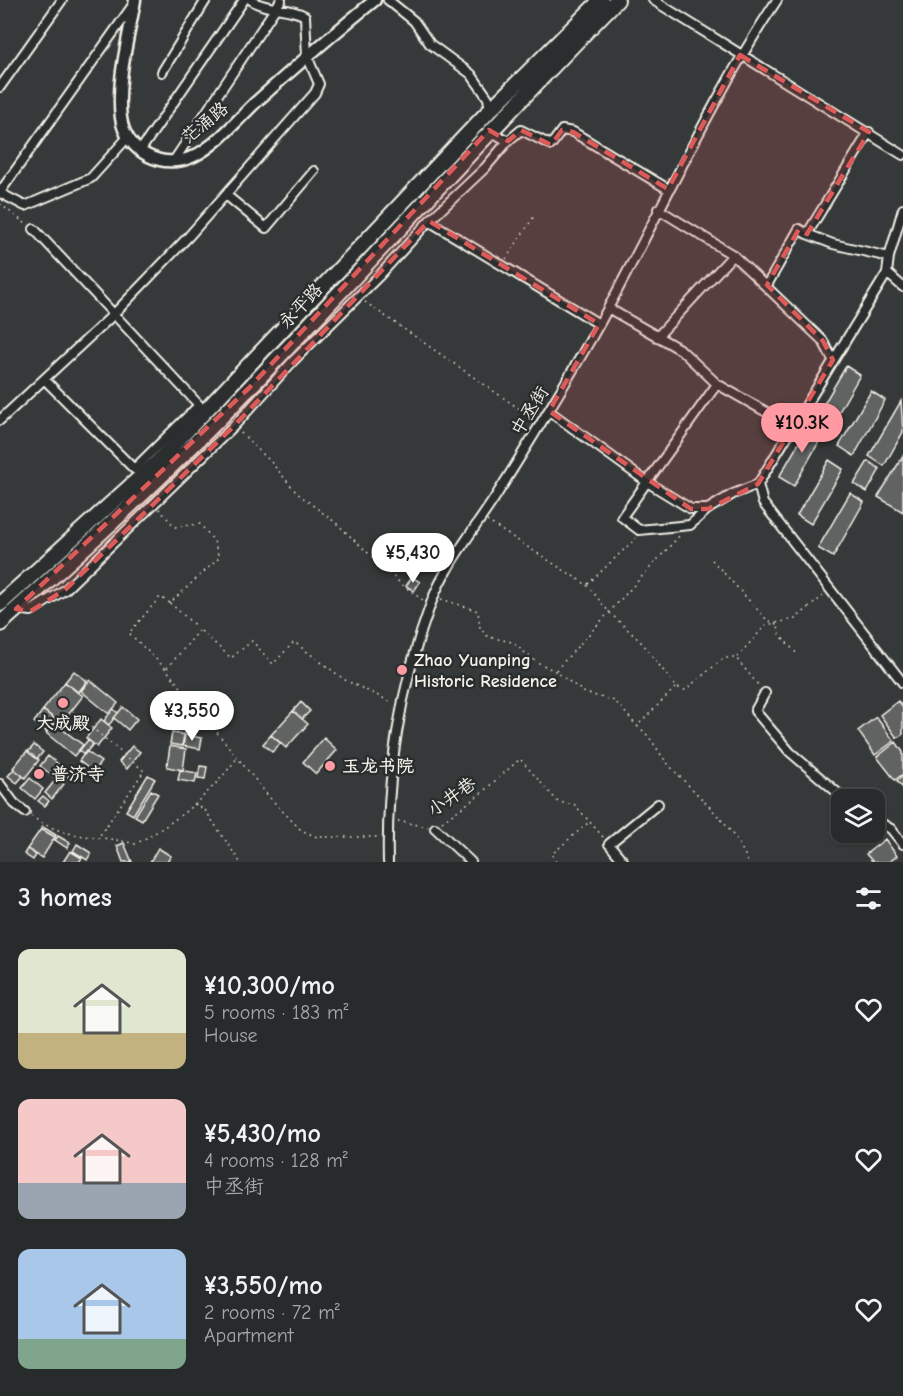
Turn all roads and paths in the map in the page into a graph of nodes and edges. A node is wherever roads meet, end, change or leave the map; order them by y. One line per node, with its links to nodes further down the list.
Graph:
1 (62, 0): 16 (street)
2 (206, 0): 15 (street)
3 (244, 0): 22 (street)
4 (251, 0): 12 (street)
5 (375, 0): 14 (street, 茫涌路)
6 (388, 0): 17 (street)
7 (601, 0): 17 (highway, 永平路)
8 (617, 0): 17 (highway, 永平路)
9 (653, 0): 13 (street)
10 (777, 0): 13 (street, 中丞街)
11 (135, 2): 20 (street, 茫涌路); 27 (street)
12 (279, 4): 14 (street); 24 (street)
13 (740, 55): 19 (street); 26 (street, 中丞街)
14 (307, 56): 24 (street, 茫涌路); 28 (street)
15 (162, 72)
16 (0, 87)
17 (495, 114): 18 (highway, 永平路); 67 (highway, 永平路)
18 (489, 130): 21 (street); 68 (highway, 永平路)
19 (869, 132): 23 (street); 35 (street)
20 (128, 137): 22 (street, 茫涌路); 27 (street)
21 (508, 141): 26 (street); 33 (street)
22 (140, 151): 24 (street, 茫涌路)
23 (903, 155)
24 (173, 162)
25 (314, 171): 28 (street)
26 (668, 189): 30 (street, 中丞街)
27 (0, 193)
28 (226, 195): 44 (street)
29 (0, 204): 34 (path)
30 (658, 209): 36 (street); 43 (street, 中丞街)
31 (903, 209): 37 (street)
32 (535, 214): 38 (path)
33 (429, 221): 38 (street); 42 (street)
34 (34, 230): 44 (street)
35 (807, 234): 37 (street); 40 (street)
36 (733, 255): 40 (street); 46 (street)
37 (889, 257): 39 (street)
38 (502, 266): 45 (street)
39 (887, 273): 41 (street); 47 (street)
40 (766, 285): 47 (street)
41 (903, 287)
42 (356, 296): 52 (path); 53 (street)
43 (608, 308): 45 (street, 中丞街); 46 (street)
44 (113, 315): 48 (street); 48 (street)
45 (599, 324): 50 (street, 中丞街)
46 (657, 337): 49 (street)
47 (833, 360): 54 (street)
48 (44, 379): 51 (street)
49 (717, 384): 54 (street); 55 (street)
50 (549, 411): 52 (street, 中丞街); 55 (street)
51 (0, 420)
52 (539, 423): 59 (street, 中丞街)
53 (234, 426): 57 (street); 65 (path)
54 (793, 427): 56 (street)
55 (647, 482): 58 (street); 61 (street)
56 (758, 484): 58 (street); 64 (street)
57 (155, 504): 66 (path); 68 (street)
58 (708, 509): 60 (street)
59 (482, 517): 63 (path); 65 (street, 中丞街)
60 (690, 525): 61 (street); 69 (path)
61 (645, 530): 63 (path)
62 (712, 560): 71 (path)
63 (587, 585): 69 (path)
64 (831, 590): 71 (path); 77 (street)
65 (432, 601): 76 (path); 80 (street, 中丞街)
66 (170, 603): 72 (path); 75 (path)
67 (0, 604)
68 (16, 609): 70 (highway, 永平路)
69 (609, 612): 76 (path); 78 (path)
70 (0, 624)
71 (778, 625): 73 (path); 74 (path)
72 (200, 630): 75 (path); 80 (path)
73 (797, 654)
74 (736, 658): 78 (path); 79 (path)
75 (166, 669): 83 (path)
76 (555, 671): 82 (path)
77 (903, 682)
78 (676, 687): 82 (path)
79 (765, 693): 85 (street)
80 (402, 708): 89 (street, 中丞街)
81 (73, 712): 94 (path)
82 (637, 726): 102 (path)
83 (237, 758): 86 (path); 93 (path)
84 (0, 784): 88 (street)
85 (833, 789)
86 (195, 804): 94 (path); 97 (path)
87 (658, 804): 95 (street)
88 (25, 812): 94 (path)
89 (388, 816): 92 (path, 小井巷); 93 (street, 中丞街)
90 (588, 822): 92 (path, 小井巷); 95 (path); 100 (path)
91 (885, 825): 96 (street)
92 (435, 828): 99 (street)
93 (387, 837): 98 (street, 中丞街)
94 (98, 838)
95 (609, 844): 101 (street)
96 (903, 844)
97 (240, 862)
98 (388, 862)
99 (471, 862)
100 (556, 862)
101 (624, 862)
102 (748, 862)

